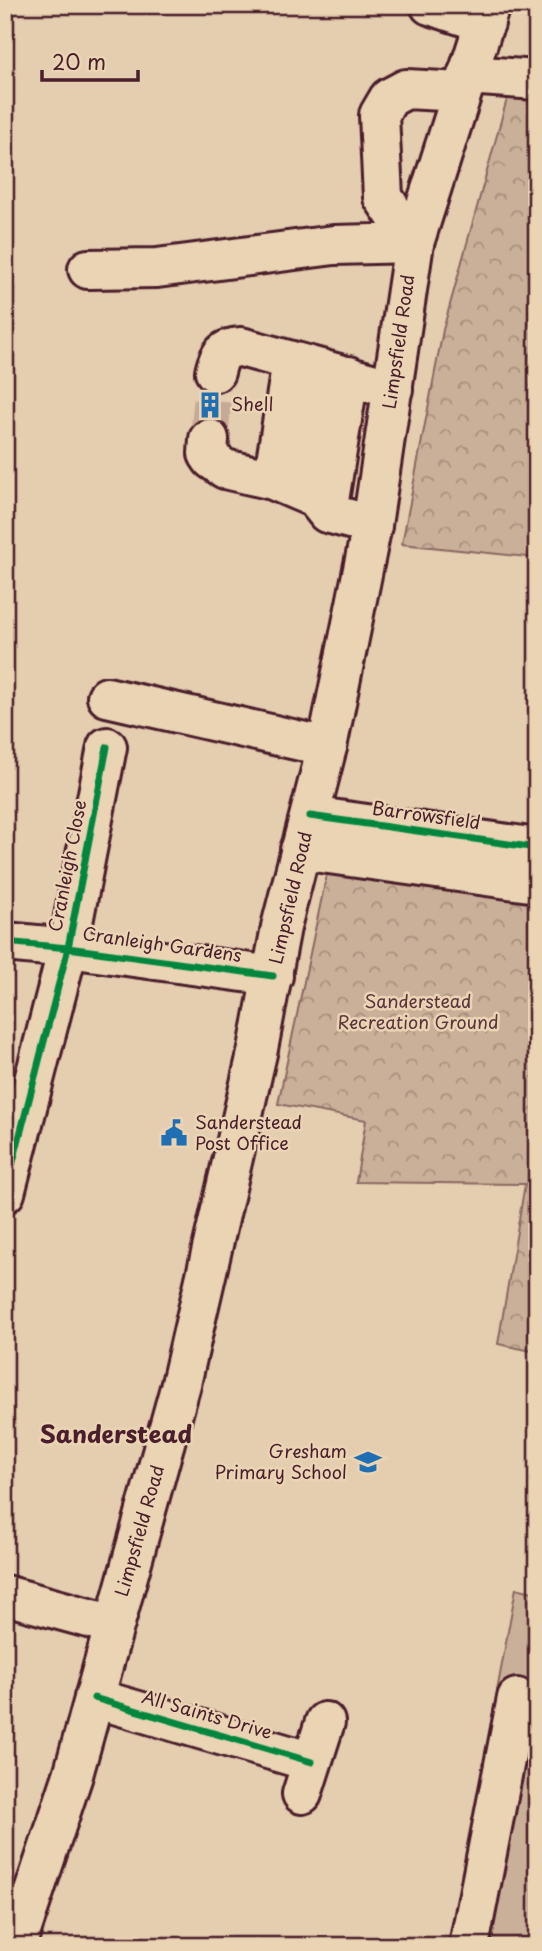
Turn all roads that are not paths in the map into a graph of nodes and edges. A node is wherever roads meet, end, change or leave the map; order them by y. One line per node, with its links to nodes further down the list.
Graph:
1 (430, 5): 2 (main road)
2 (487, 14): 4 (main road, Limpsfield Road)
3 (537, 80): 4 (main road)
4 (464, 83): 5 (main road, Limpsfield Road); 5 (main road)
5 (414, 243): 6 (main road); 9 (main road, Limpsfield Road)
6 (88, 269)
7 (321, 369): 8 (main road); 9 (main road); 11 (main road); 11 (main road)
8 (215, 372)
9 (393, 389): 12 (main road, Limpsfield Road)
10 (209, 439): 11 (main road)
11 (300, 495): 12 (main road)
12 (372, 525): 15 (main road, Limpsfield Road)
13 (107, 697): 15 (main road)
14 (107, 747): 20 (main road, Cranleigh Close)
15 (327, 747): 16 (main road, Limpsfield Road)
16 (305, 833): 17 (main road, Barrowsfield); 18 (main road); 21 (main road, Limpsfield Road)
17 (537, 848)
18 (537, 883)
19 (5, 942): 20 (main road, Cranleigh Gardens)
20 (68, 948): 21 (main road, Cranleigh Gardens); 22 (main road, Cranleigh Close)
21 (273, 976): 24 (main road, Limpsfield Road)
22 (5, 1193)
23 (5, 1595): 24 (main road)
24 (114, 1625): 25 (main road, Limpsfield Road)
25 (94, 1698): 27 (main road, All Saints Drive); 28 (main road, Limpsfield Road)
26 (517, 1698): 29 (main road)
27 (325, 1722)
28 (16, 1946)
29 (470, 1946)

